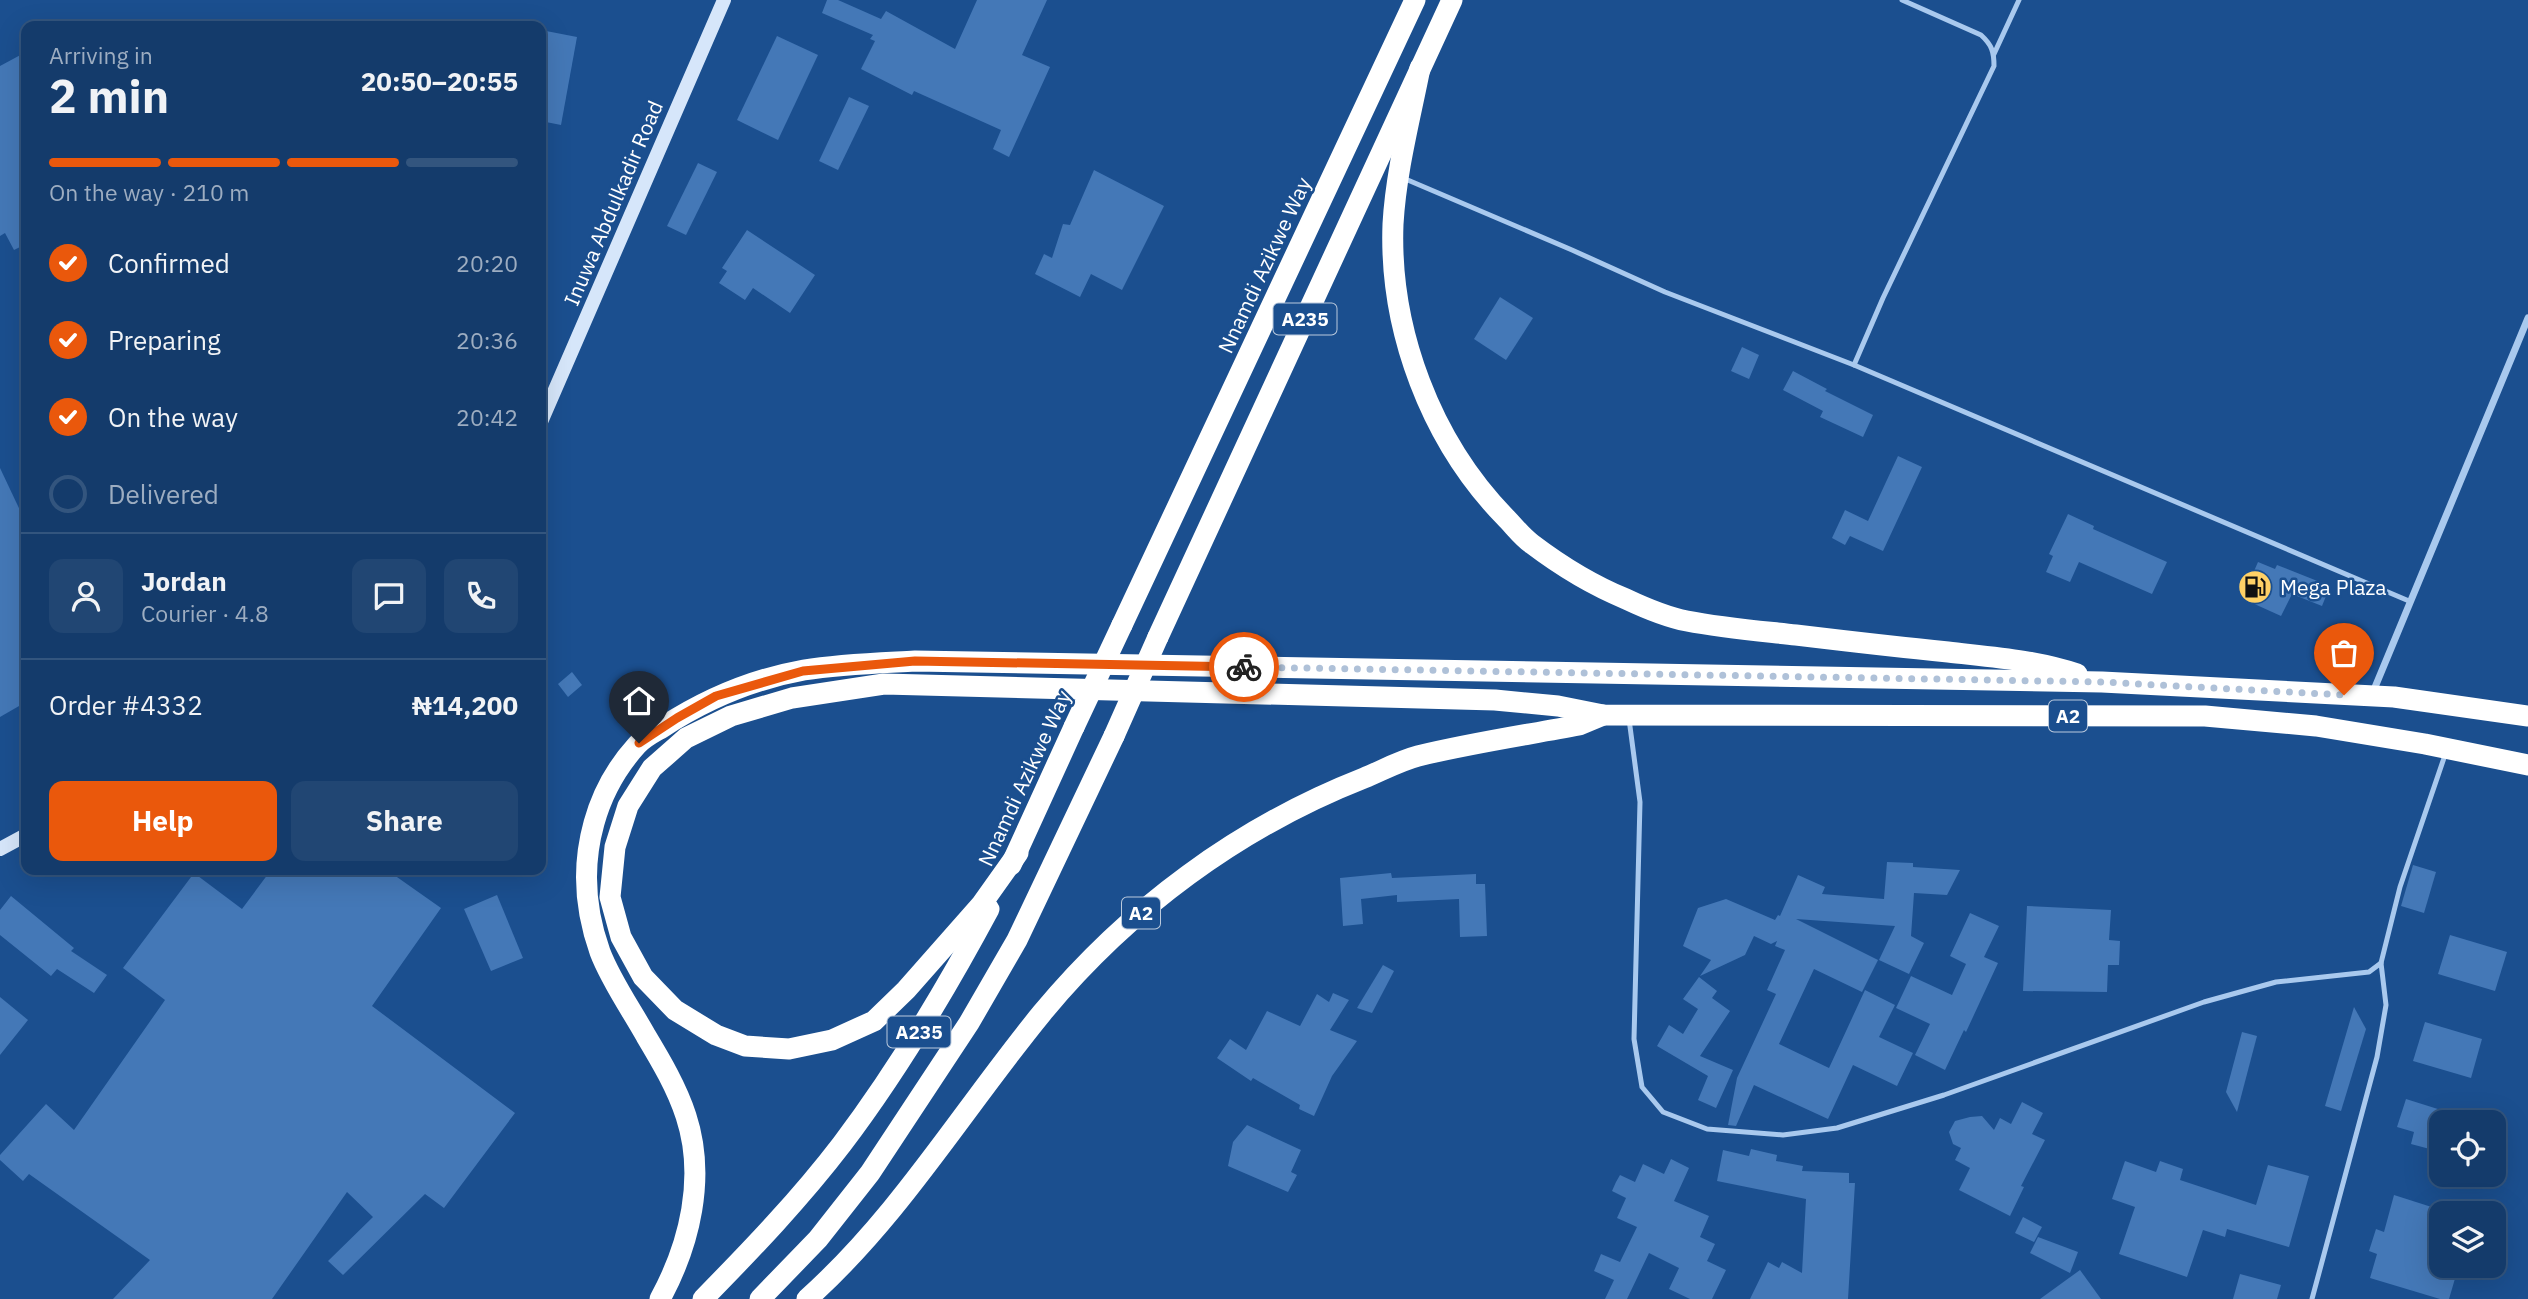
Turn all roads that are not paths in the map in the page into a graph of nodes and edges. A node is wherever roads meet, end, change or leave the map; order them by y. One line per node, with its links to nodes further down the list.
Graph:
1 (724, 0): 11 (street, Inuwa Abdulkadir Road)
2 (1415, 0): 22 (highway, Nnamdi Azikwe Way / A235, bridge)
3 (1452, 0): 7 (highway, A235)
4 (1902, 0): 6 (lane)
5 (2019, 0): 6 (lane)
6 (1994, 54): 10 (lane)
7 (1420, 68): 8 (highway); 26 (highway, A235, bridge)
8 (1398, 176): 10 (lane); 13 (highway)
9 (2528, 318): 12 (street)
10 (1854, 365): 12 (lane)
11 (546, 410)
12 (2409, 601): 14 (street)
13 (2102, 682): 14 (highway, A2); 24 (highway, A2)
14 (2371, 696): 17 (highway, A2)
15 (1603, 715): 16 (highway, A2); 22 (highway); 27 (highway, A2)
16 (1628, 715): 18 (highway, A2); 23 (lane)
17 (2528, 716)
18 (2448, 748): 19 (highway, A2); 23 (lane)
19 (2528, 765)
20 (21, 838): 21 (street)
21 (0, 849)
22 (1018, 853): 25 (highway, Nnamdi Azikwe Way / A235)
23 (2381, 963): 28 (lane)
24 (660, 1299)
25 (704, 1299)
26 (760, 1299)
27 (807, 1299)
28 (2312, 1299)

